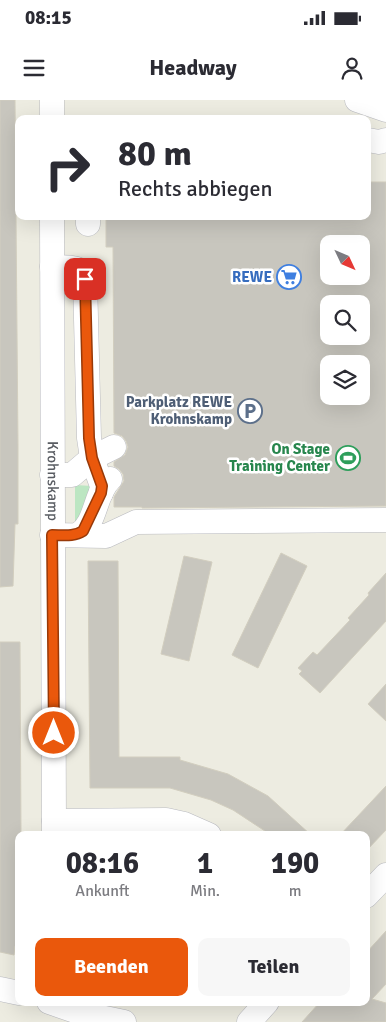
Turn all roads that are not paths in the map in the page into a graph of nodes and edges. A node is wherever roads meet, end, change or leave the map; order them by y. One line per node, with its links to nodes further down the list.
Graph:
1 (52, 100): 4 (street)
2 (357, 100): 3 (street)
3 (386, 110)
4 (52, 115)
5 (386, 140): 6 (street)
6 (371, 141)
7 (52, 220): 8 (street, Krohnskamp)
8 (52, 267): 10 (street); 11 (street, Krohnskamp)
9 (114, 447): 10 (street)
10 (92, 458): 11 (street); 14 (street)
11 (52, 475): 13 (street, Krohnskamp)
12 (386, 520): 14 (street)
13 (52, 535): 14 (street); 15 (street, Krohnskamp)
14 (78, 535)
15 (54, 828): 16 (street)
16 (203, 831)
17 (386, 875): 18 (street)
18 (370, 892)
19 (0, 989): 20 (street)
20 (15, 993)
21 (263, 1006): 24 (street)
22 (56, 1008): 23 (street)
23 (124, 1022)
24 (249, 1022)

